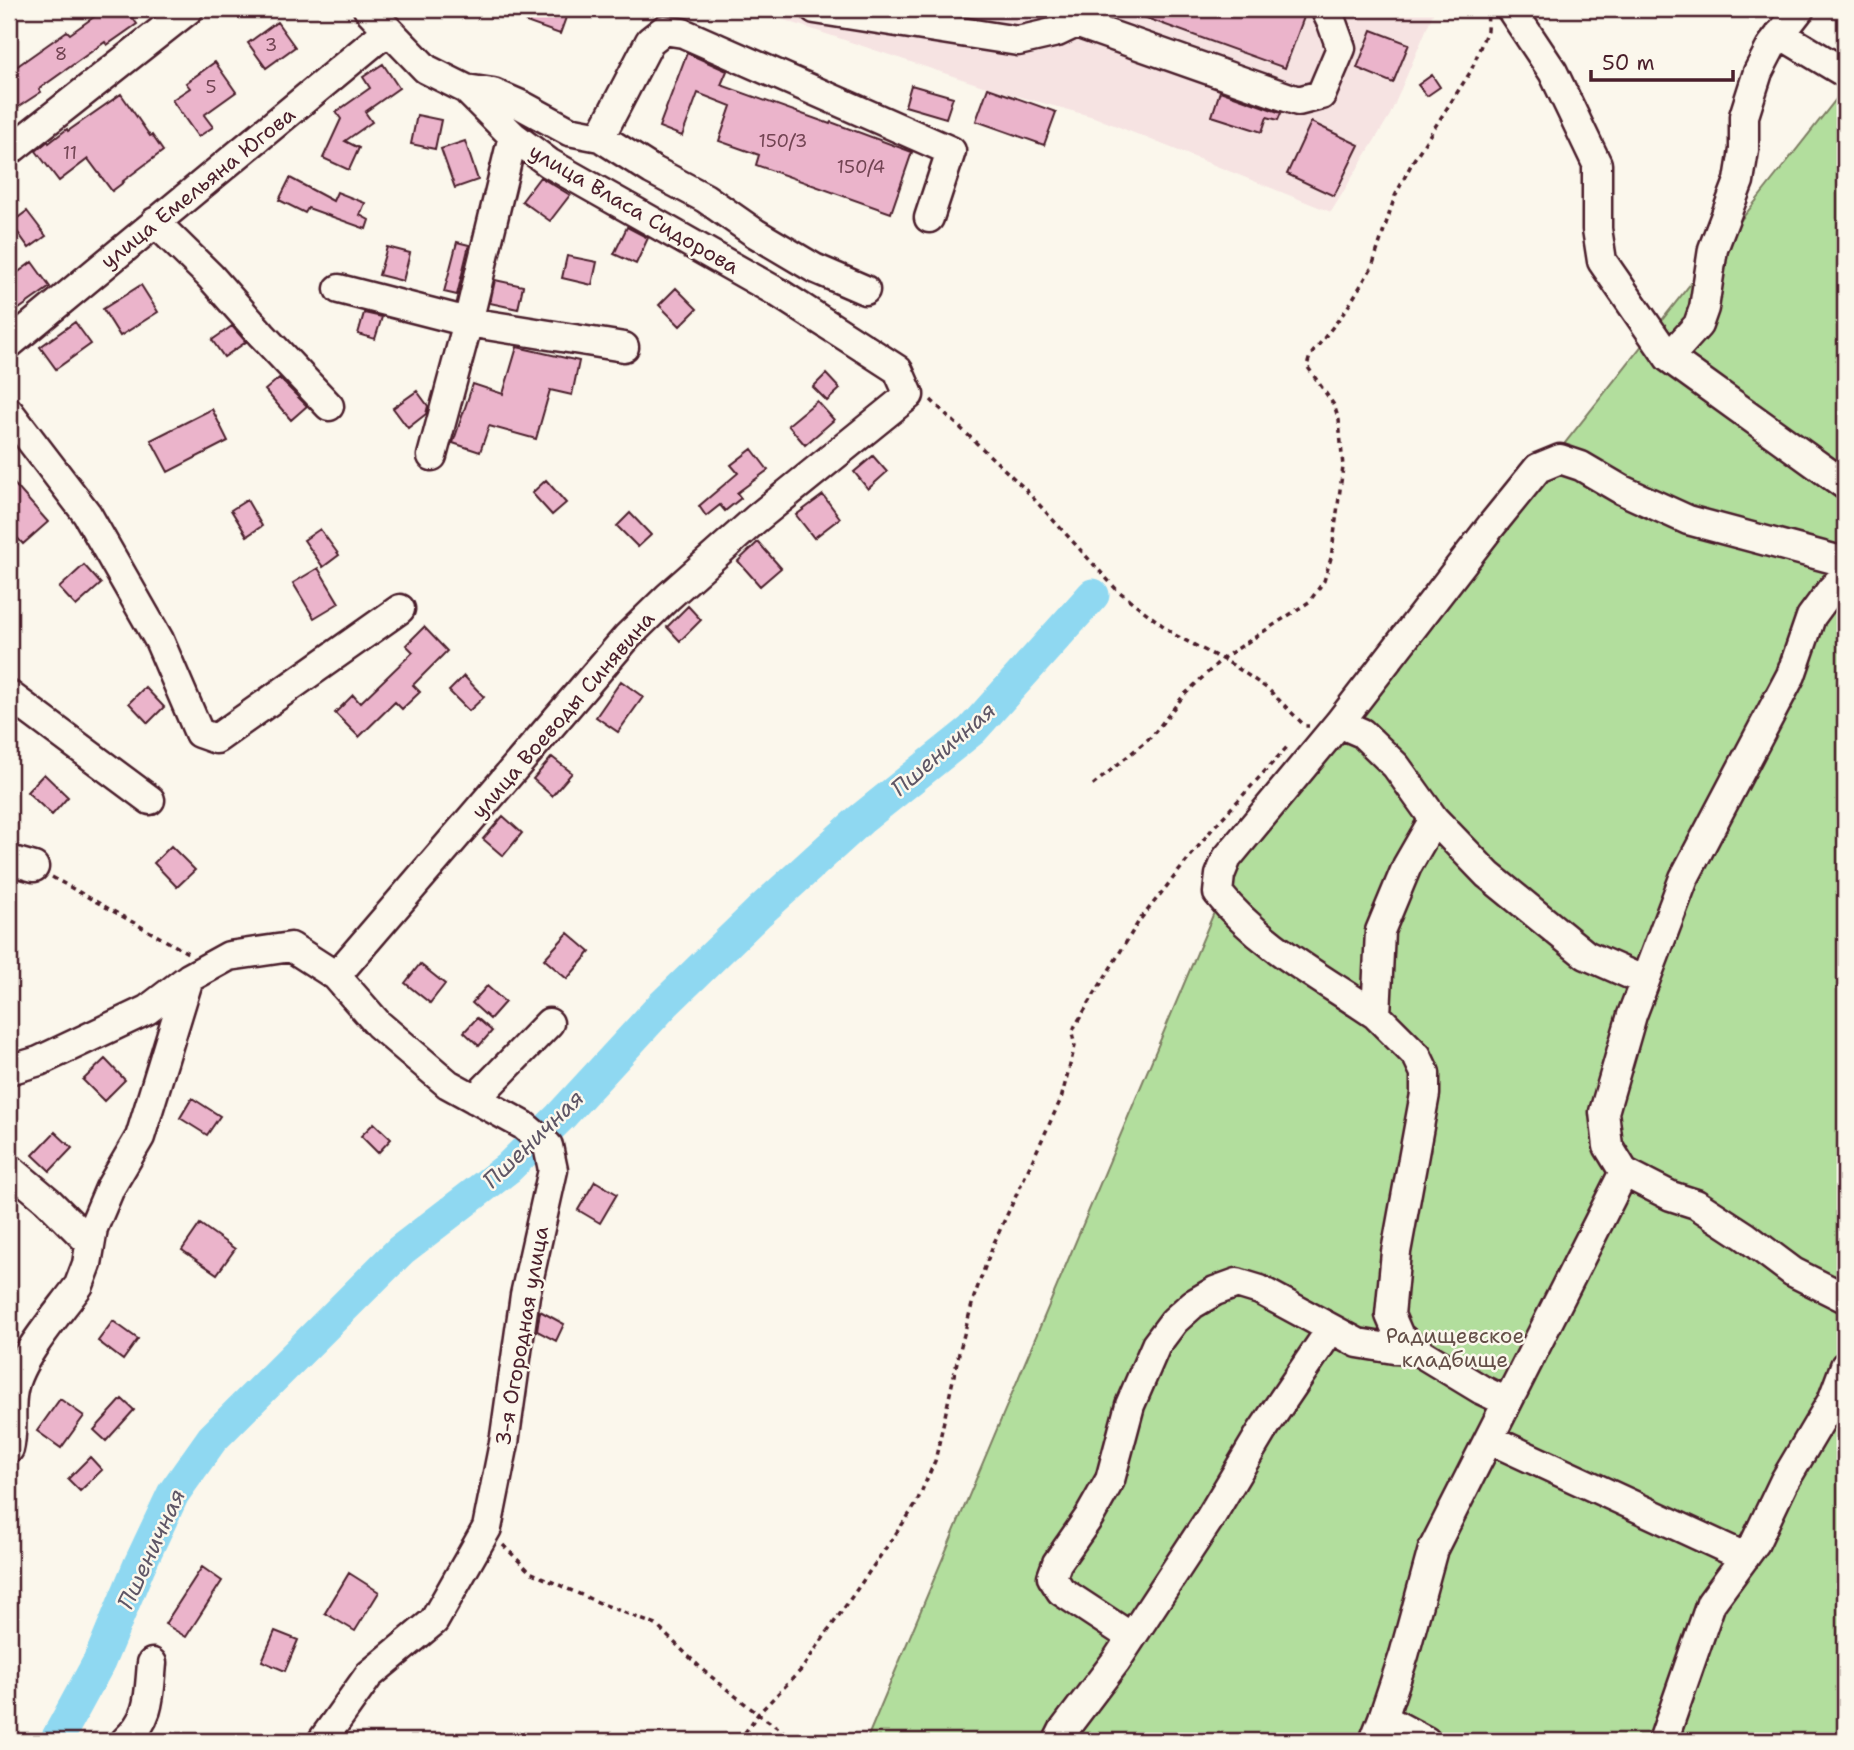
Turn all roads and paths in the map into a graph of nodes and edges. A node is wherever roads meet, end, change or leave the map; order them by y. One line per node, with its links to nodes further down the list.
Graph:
1 (189, 9): 15 (street)
2 (368, 9): 9 (street, улица Власа Сидорова)
3 (815, 9): 8 (street)
4 (1325, 9): 8 (street)
5 (1488, 9): 32 (path)
6 (1511, 9): 23 (street)
7 (1800, 9): 10 (street)
8 (1078, 16)
9 (387, 31): 12 (street, улица Власа Сидорова); 17 (street, улица Емельяна Югова)
10 (1780, 34): 11 (street); 23 (street)
11 (1845, 73)
12 (466, 89): 13 (street, улица Власа Сидорова); 14 (street)
13 (513, 136): 20 (street); 24 (street, улица Власа Сидорова)
14 (600, 137): 16 (street); 19 (street)
15 (9, 151)
16 (929, 218)
17 (155, 222): 21 (street, улица Емельяна Югова); 25 (street)
18 (339, 289): 20 (street)
19 (865, 290)
20 (468, 321): 22 (street); 27 (street)
21 (9, 344)
22 (624, 347)
23 (1669, 357): 28 (street)
24 (909, 395): 32 (path); 41 (street, улица Воеводы Синявина)
25 (329, 406)
26 (9, 412): 31 (street)
27 (432, 456)
28 (1845, 485)
29 (1845, 562): 34 (street)
30 (1845, 575): 42 (street)
31 (400, 609)
32 (1223, 658): 34 (path); 36 (path)
33 (9, 695): 37 (street)
34 (1339, 723): 38 (street); 43 (street)
35 (1287, 746): 61 (path)
36 (1093, 785)
37 (150, 800)
38 (1434, 819): 42 (street); 43 (street)
39 (22, 864): 40 (path)
40 (200, 972): 41 (street, 3-я Огородная улица); 45 (street, 3-я Огородная улица); 49 (street)
41 (336, 976): 46 (street, 3-я Огородная улица)
42 (1645, 981): 48 (street)
43 (1376, 1015): 52 (street)
44 (550, 1023): 46 (street)
45 (9, 1070)
46 (475, 1099): 57 (street, 3-я Огородная улица)
47 (9, 1168): 49 (street)
48 (1624, 1172): 50 (street); 54 (street)
49 (90, 1243): 56 (street)
50 (1845, 1298)
51 (1331, 1329): 52 (street); 59 (street); 59 (street)
52 (1416, 1350): 54 (street)
53 (1845, 1366): 58 (street)
54 (1507, 1402): 55 (street)
55 (1489, 1439): 58 (street); 62 (street)
56 (9, 1449)
57 (487, 1528): 61 (path); 64 (street, 3-я Огородная улица)
58 (1745, 1557): 69 (street)
59 (1131, 1637): 67 (street)
60 (152, 1663): 63 (street)
61 (758, 1714): 65 (path); 66 (path)
62 (1378, 1730): 68 (street)
63 (125, 1741)
64 (322, 1741)
65 (738, 1741)
66 (797, 1741)
67 (1058, 1741)
68 (1426, 1741)
69 (1663, 1741)

